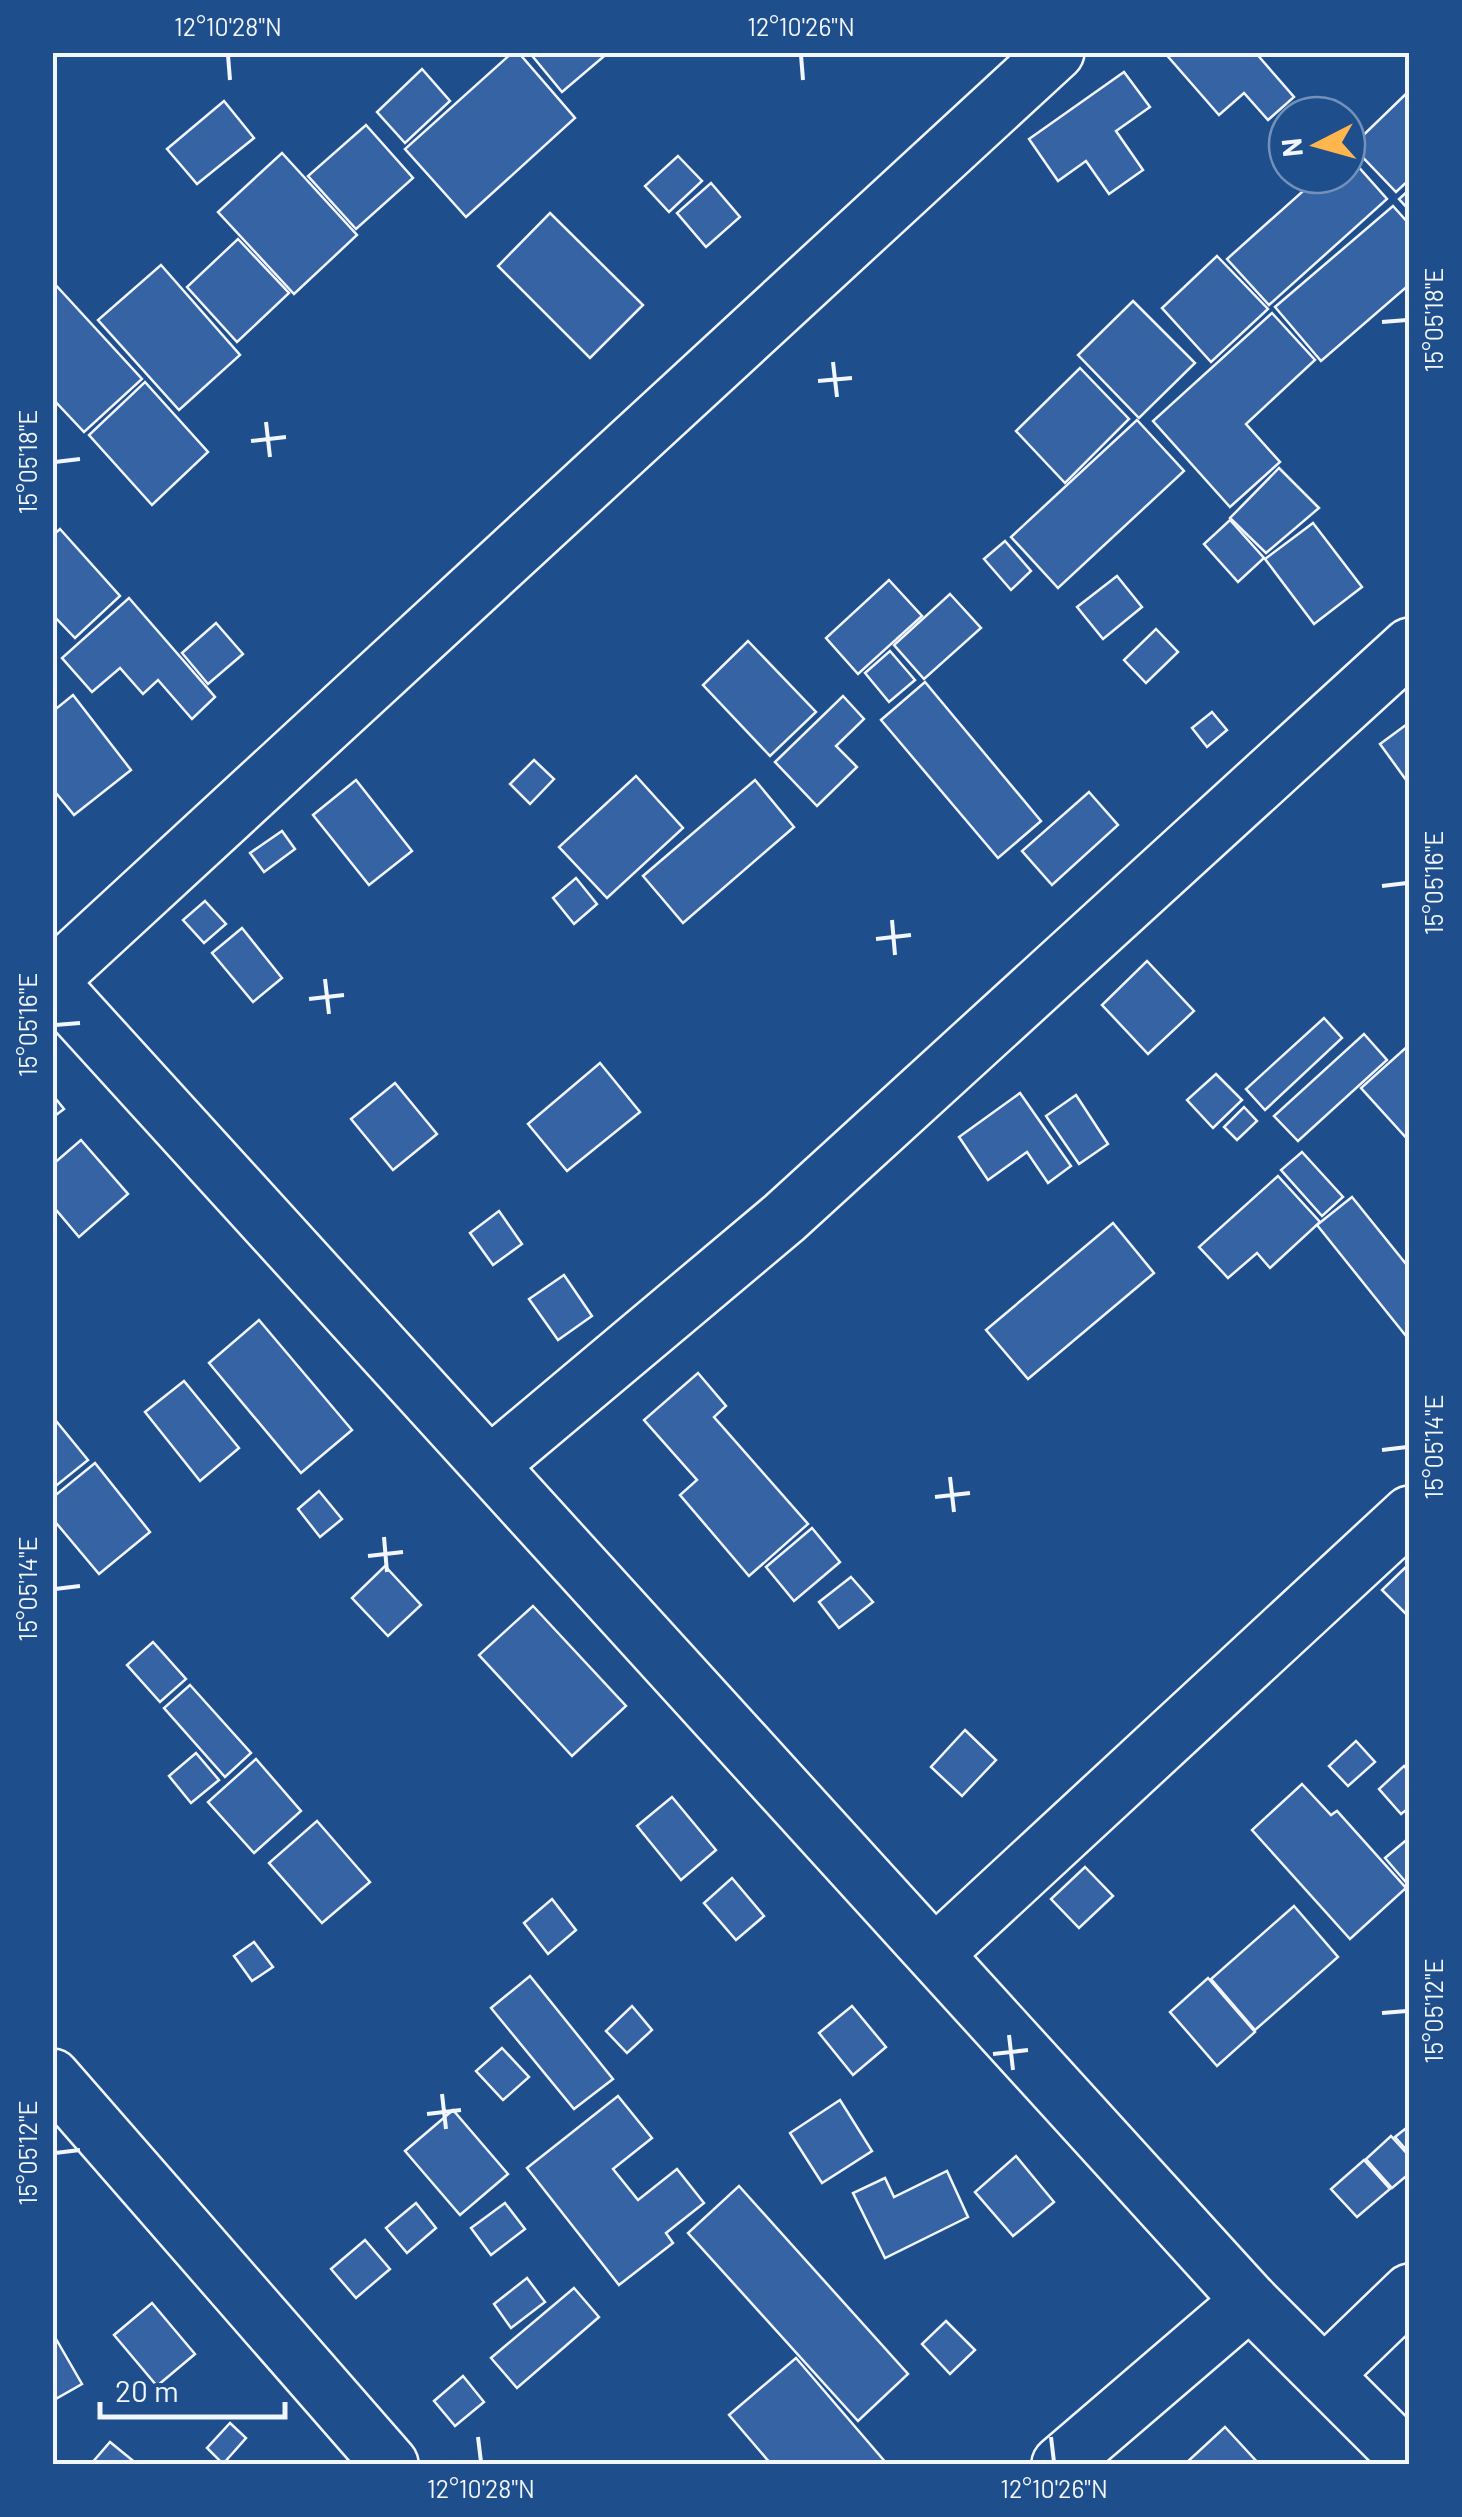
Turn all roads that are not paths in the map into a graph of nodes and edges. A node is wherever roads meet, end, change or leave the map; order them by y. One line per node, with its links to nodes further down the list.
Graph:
1 (1056, 52): 3 (street)
2 (1410, 646): 4 (street)
3 (52, 981): 4 (street)
4 (490, 1466): 6 (street)
5 (1410, 1514): 6 (street)
6 (936, 1953): 9 (street)
7 (52, 2077): 12 (street)
8 (1410, 2292): 10 (street)
9 (1250, 2301): 10 (street); 13 (street)
10 (1324, 2375): 11 (street)
11 (1410, 2462)
12 (390, 2464)
13 (1060, 2464)

